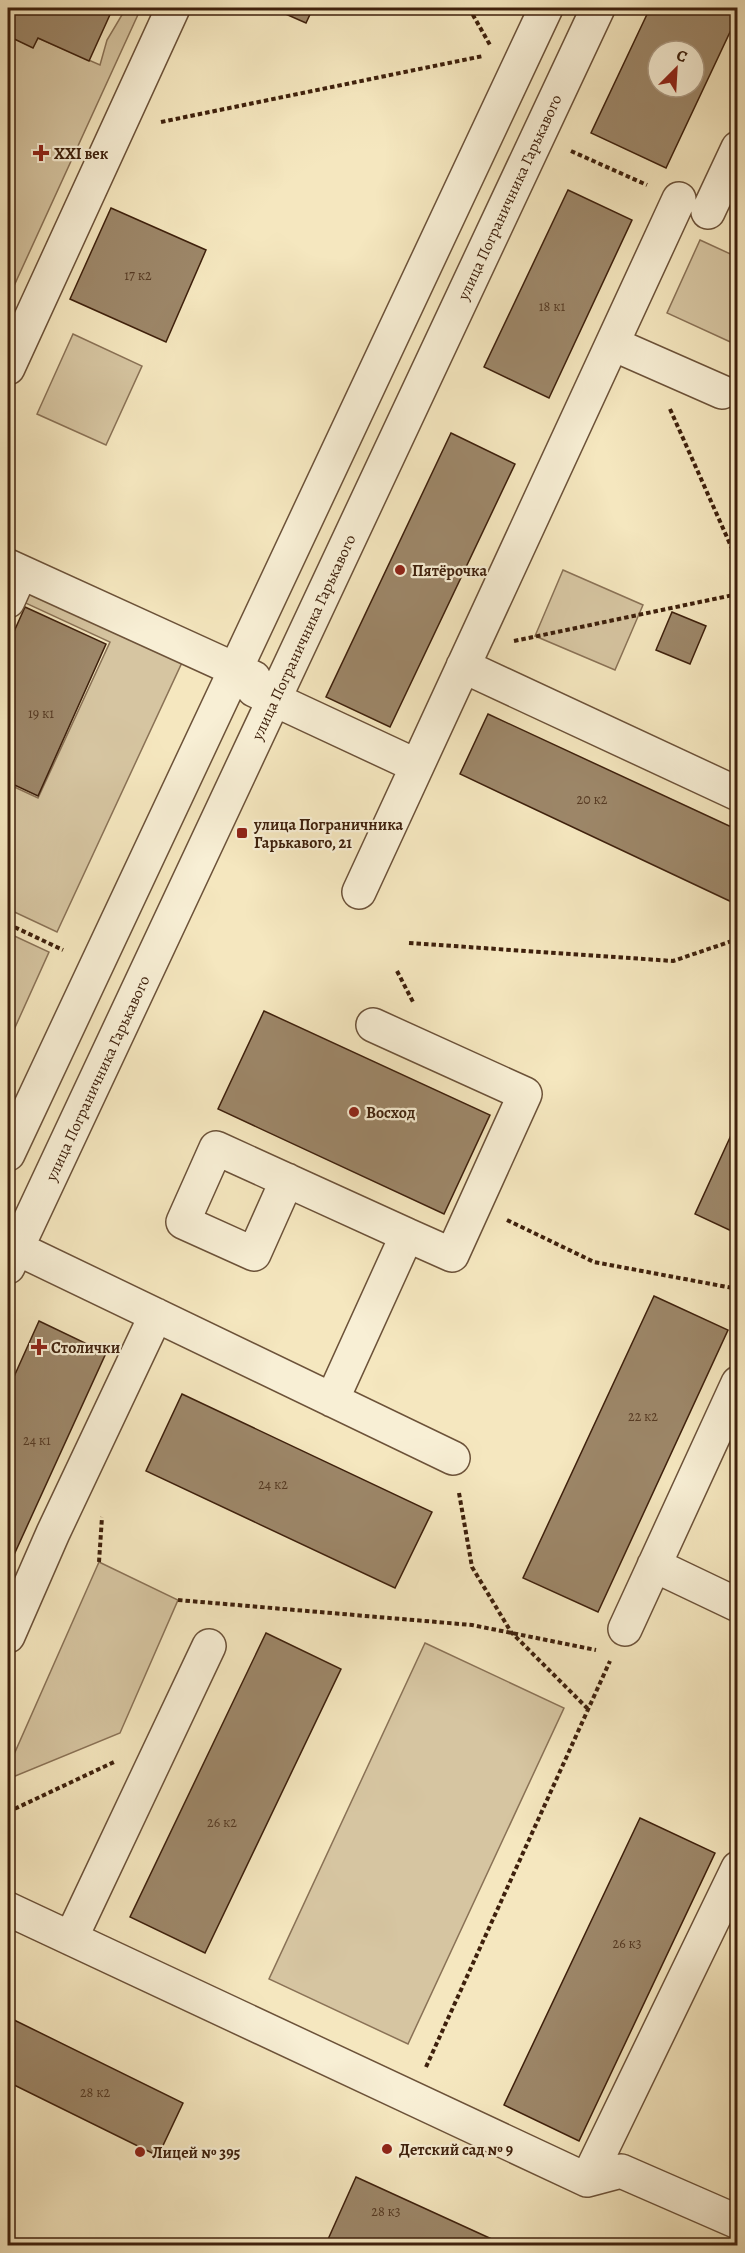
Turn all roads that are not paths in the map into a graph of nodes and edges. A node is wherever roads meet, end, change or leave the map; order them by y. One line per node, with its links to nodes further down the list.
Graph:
1 (173, 8): 6 (street)
2 (546, 8): 10 (street)
3 (598, 8): 11 (street, улица Пограничника Гарькавого)
4 (738, 148): 5 (street)
5 (613, 344): 7 (street); 9 (street)
6 (8, 368)
7 (722, 392)
8 (12, 579): 10 (street)
9 (466, 659): 12 (street); 13 (street)
10 (232, 675): 11 (street); 16 (street)
11 (277, 694): 12 (street); 19 (street, улица Пограничника Гарькавого)
12 (417, 766): 14 (street)
13 (738, 794)
14 (358, 892)
15 (373, 1025): 18 (street)
16 (8, 1154)
17 (287, 1180): 18 (street)
18 (407, 1235): 22 (street)
19 (11, 1253): 20 (street)
20 (156, 1315): 22 (street); 26 (street)
21 (738, 1383): 24 (street)
22 (333, 1400): 23 (street)
23 (453, 1458)
24 (654, 1565): 25 (street); 27 (street)
25 (738, 1605)
26 (8, 1636)
27 (619, 1642)
28 (209, 1646): 31 (street)
29 (738, 1868): 32 (street)
30 (8, 1908): 31 (street)
31 (71, 1938): 32 (street)
32 (586, 2180): 33 (street)
33 (738, 2222)

